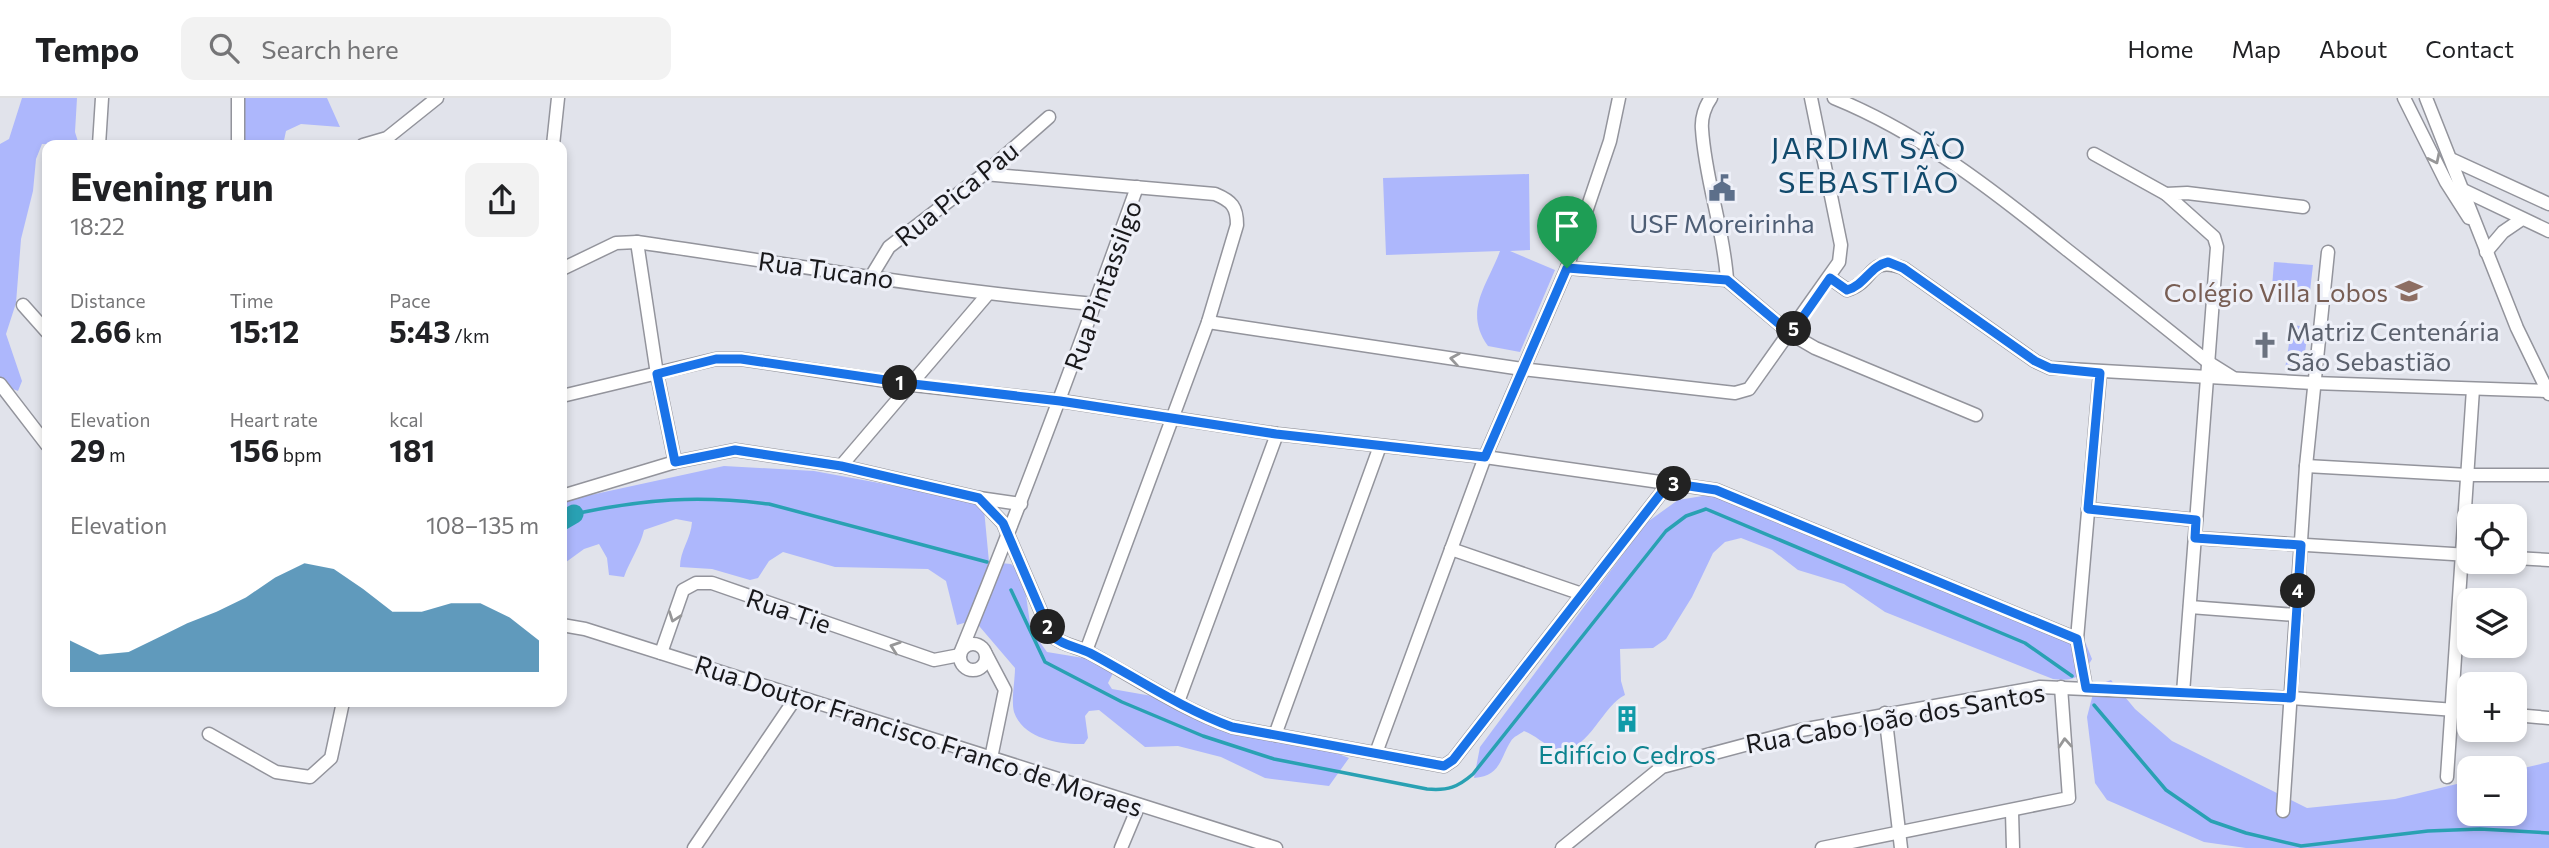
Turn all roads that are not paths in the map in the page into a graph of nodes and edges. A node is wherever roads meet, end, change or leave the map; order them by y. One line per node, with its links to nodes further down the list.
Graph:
1 (102, 98): 13 (street)
2 (238, 98): 14 (street)
3 (437, 98): 15 (street)
4 (558, 98): 16 (street)
5 (1619, 98): 35 (street)
6 (1711, 98): 38 (street)
7 (1811, 98): 11 (street)
8 (2404, 98): 20 (street, one-way to 20)
9 (2426, 98): 18 (street)
10 (1836, 99): 11 (street); 45 (street)
11 (1814, 114): 37 (street)
12 (1049, 117): 19 (street, Rua Pica Pau)
13 (99, 140)
14 (238, 140)
15 (391, 140)
16 (554, 140)
17 (2094, 154): 23 (street)
18 (2452, 160): 22 (street); 25 (street)
19 (984, 174): 21 (street); 36 (street, Rua Pica Pau)
20 (2446, 182): 22 (street); 30 (street)
21 (1137, 187): 40 (street, Rua Pintassilgo); 42 (street)
22 (2465, 192): 27 (street); 30 (street)
23 (2166, 194): 24 (street); 28 (street)
24 (2208, 196): 26 (street); 28 (street)
25 (2549, 204)
26 (2303, 207)
27 (2522, 219): 29 (street); 33 (street)
28 (2198, 223): 45 (street)
29 (2549, 231)
30 (2479, 235): 33 (street)
31 (637, 242): 34 (street, Rua Tucano); 36 (street, Rua Tucano); 48 (street)
32 (2328, 251): 51 (street)
33 (2486, 252): 55 (street)
34 (567, 267)
35 (1567, 268): 38 (street); 46 (street)
36 (872, 275): 39 (street, Rua Tucano)
37 (1830, 278): 44 (street); 47 (street)
38 (1727, 280): 44 (street)
39 (987, 295): 40 (street, Rua Tucano); 53 (street)
40 (1095, 304): 57 (street, Rua Pintassilgo)
41 (23, 305): 43 (street)
42 (1208, 322): 46 (street, one-way to 42); 59 (street)
43 (42, 326)
44 (1791, 334): 46 (street); 58 (street)
45 (2208, 362): 49 (street); 50 (street)
46 (1522, 369): 63 (street)
47 (2100, 373): 50 (street); 74 (street)
48 (657, 374): 53 (street); 56 (street); 64 (street)
49 (2232, 377): 50 (street); 51 (street)
50 (2208, 378): 75 (street)
51 (2313, 383): 54 (street); 66 (street)
52 (0, 384): 61 (street)
53 (913, 384): 57 (street); 65 (street)
54 (2473, 389): 55 (street); 67 (street)
55 (2548, 393)
56 (567, 395)
57 (1060, 401): 59 (street); 72 (street, Rua Pintassilgo)
58 (1976, 415)
59 (1173, 418): 60 (street); 93 (street)
60 (1276, 434): 62 (street); 103 (street)
61 (42, 439)
62 (1380, 446): 63 (street); 111 (street)
63 (1485, 457): 69 (street); 79 (street)
64 (675, 462): 65 (street); 70 (street)
65 (841, 466): 71 (street)
66 (2306, 466): 67 (street); 78 (street)
67 (2468, 475): 68 (street); 73 (street)
68 (2549, 475)
69 (1669, 483): 86 (street); 91 (street)
70 (567, 494)
71 (979, 498): 72 (street); 76 (street)
72 (1021, 504): 76 (street, Rua Pintassilgo)
73 (2467, 504)
74 (2088, 509): 75 (street); 91 (street)
75 (2196, 520): 77 (street)
76 (1009, 535): 81 (street, Rua Pintassilgo); 84 (street)
77 (2195, 538): 78 (street); 87 (street)
78 (2301, 545): 80 (street); 88 (street)
79 (1451, 549): 86 (street); 112 (street)
80 (2457, 554)
81 (1001, 558): 84 (street); 89 (street, Rua Pintassilgo)
82 (2527, 559): 83 (street)
83 (2549, 560)
84 (1023, 565): 93 (street)
85 (2464, 574): 105 (street)
86 (1582, 594): 112 (street)
87 (2190, 607): 88 (street); 100 (street)
88 (2297, 615): 102 (street)
89 (975, 616): 92 (street); 95 (street, Rua Pintassilgo)
90 (567, 626): 94 (street, Rua Doutor Francisco Franco de Moraes)
91 (2077, 639): 99 (street)
92 (983, 650): 95 (street); 96 (street); 97 (street)
93 (1087, 651): 103 (street)
94 (661, 653): 95 (street, Rua Tie, one-way to 94); 101 (street, Rua Doutor Francisco Franco de Moraes)
95 (960, 653): 96 (street)
96 (976, 670): 97 (street)
97 (1004, 683): 113 (street)
98 (2061, 687): 99 (street, Rua Cabo João dos Santos); 107 (street, Rua Cabo João dos Santos); 117 (street, one-way to 98)
99 (2086, 688): 100 (street, Rua Cabo João dos Santos)
100 (2183, 694): 102 (street, Rua Cabo João dos Santos)
101 (797, 696): 113 (street, Rua Doutor Francisco Franco de Moraes); 119 (street)
102 (2291, 698): 105 (street, Rua Cabo João dos Santos); 116 (street)
103 (1178, 702): 111 (street)
104 (342, 707): 110 (street)
105 (2452, 709): 106 (street, Rua Cabo João dos Santos); 114 (street)
106 (2457, 710)
107 (1885, 713): 118 (street); 122 (street, Rua Cabo João dos Santos)
108 (2527, 716): 109 (street)
109 (2549, 718)
110 (209, 733)
111 (1275, 735): 112 (street)
112 (1376, 753)
113 (991, 758): 115 (street, Rua Doutor Francisco Franco de Moraes)
114 (2447, 777)
115 (1139, 805): 120 (street); 121 (street, Rua Doutor Francisco Franco de Moraes)
116 (2283, 811)
117 (2012, 812): 118 (street); 125 (street)
118 (1900, 831): 123 (street); 124 (street)
119 (694, 848)
120 (1121, 848)
121 (1276, 848)
122 (1562, 848)
123 (1822, 848)
124 (1901, 848)
125 (2013, 848)

